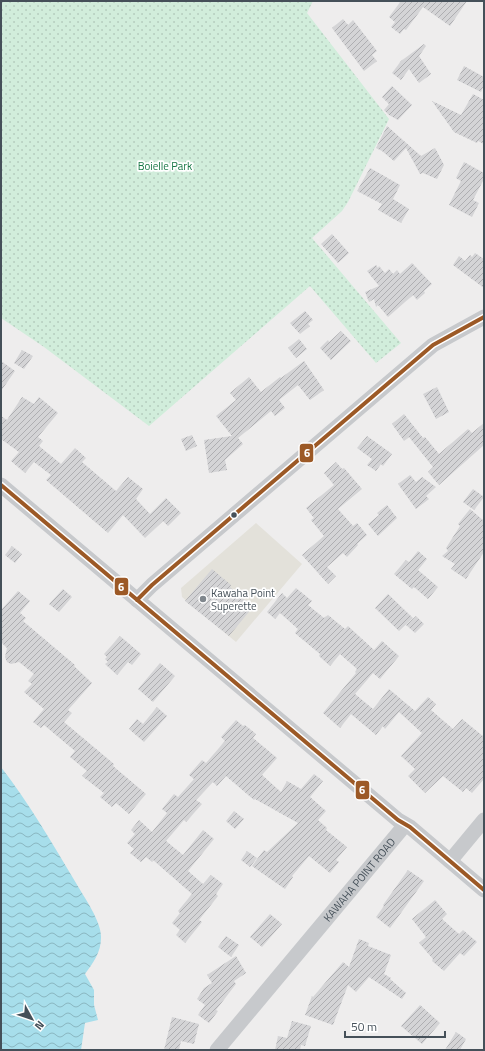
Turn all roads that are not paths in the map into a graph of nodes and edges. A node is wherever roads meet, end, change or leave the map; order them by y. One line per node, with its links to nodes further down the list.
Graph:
1 (484, 317): 3 (street)
2 (1, 485): 3 (street)
3 (137, 600): 5 (street)
4 (484, 820): 6 (street)
5 (405, 825): 6 (street); 8 (street, KAWAHA POINT ROAD)
6 (450, 861): 7 (street)
7 (484, 890)
8 (217, 1050)

